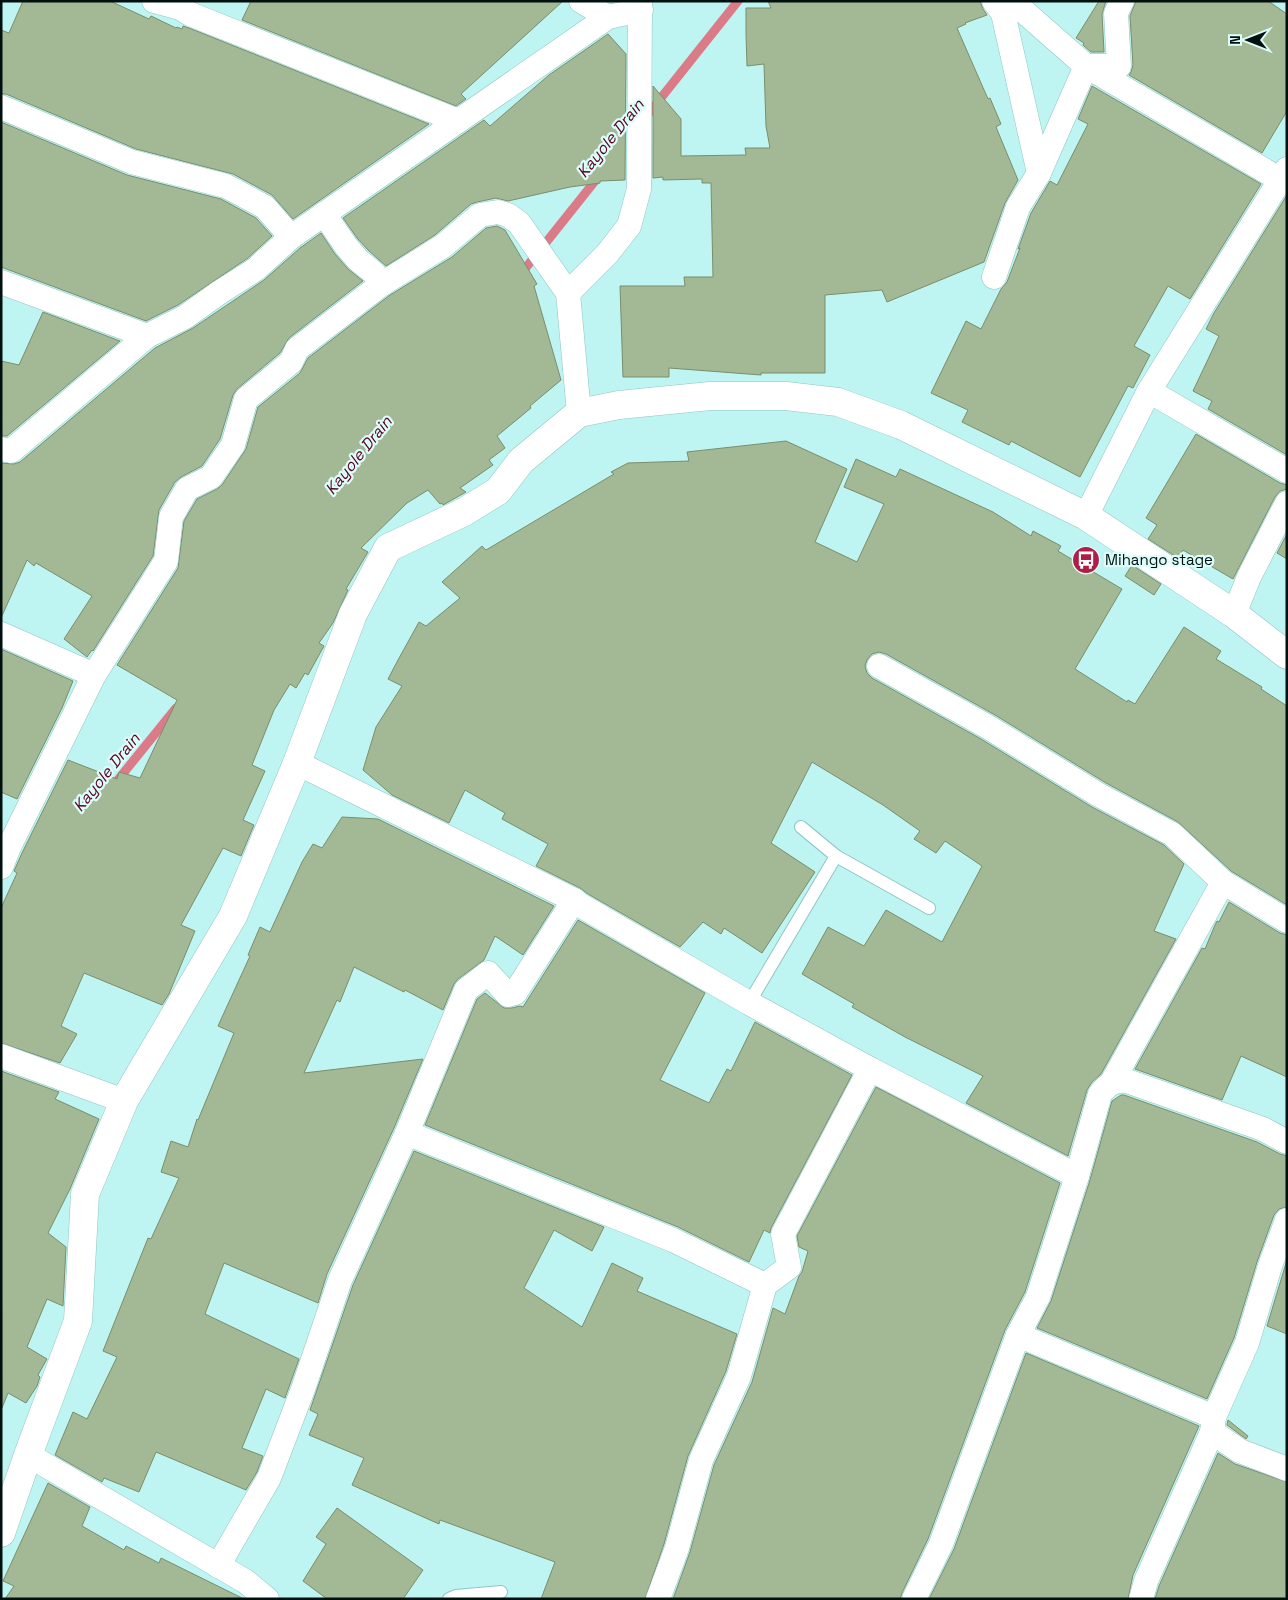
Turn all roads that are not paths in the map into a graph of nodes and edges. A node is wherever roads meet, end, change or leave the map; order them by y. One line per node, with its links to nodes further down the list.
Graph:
1 (154, 1): 10 (street)
2 (581, 1): 7 (street)
3 (994, 1): 11 (street)
4 (1012, 1): 8 (street)
5 (1122, 1): 8 (street)
6 (641, 6): 7 (street); 18 (street)
7 (608, 17): 10 (street)
8 (1086, 66): 11 (street); 12 (street)
9 (1, 107): 14 (street)
10 (458, 121): 13 (street)
11 (1039, 173): 15 (street)
12 (1284, 174): 20 (street)
13 (324, 214): 14 (street); 17 (street)
14 (290, 237): 19 (street)
15 (994, 278)
16 (1, 282): 19 (street)
17 (382, 284): 18 (street); 30 (street)
18 (568, 293): 21 (street)
19 (147, 336): 22 (street)
20 (1149, 391): 23 (street); 25 (street)
21 (580, 413): 25 (street); 31 (street)
22 (1, 449)
23 (1287, 471)
24 (1287, 503): 26 (street)
25 (1086, 516): 26 (street)
26 (1234, 614): 28 (street)
27 (1, 634): 30 (street)
28 (1287, 655)
29 (879, 666): 35 (street)
30 (94, 675): 34 (street)
31 (297, 763): 36 (street); 43 (street)
32 (801, 827): 33 (lane)
33 (836, 856): 37 (lane); 39 (lane)
34 (1, 867)
35 (1223, 882): 38 (street); 42 (street)
36 (574, 900): 39 (street); 44 (street)
37 (929, 908)
38 (1287, 921)
39 (749, 1003): 41 (street)
40 (1, 1056): 43 (street)
41 (870, 1069): 46 (street); 48 (street)
42 (1112, 1082): 45 (street); 46 (street)
43 (124, 1101): 51 (street)
44 (407, 1134): 48 (street); 54 (street)
45 (1287, 1142)
46 (1077, 1176): 49 (street)
47 (1287, 1220): 50 (street)
48 (766, 1285): 58 (street)
49 (1018, 1335): 50 (street); 59 (street)
50 (1213, 1424): 52 (street); 60 (street)
51 (28, 1455): 53 (street); 54 (street)
52 (1287, 1469)
53 (1, 1533)
54 (218, 1566): 56 (street)
55 (501, 1592): 57 (lane)
56 (267, 1599)
57 (449, 1599)
58 (658, 1599)
59 (914, 1599)
60 (1141, 1599)

